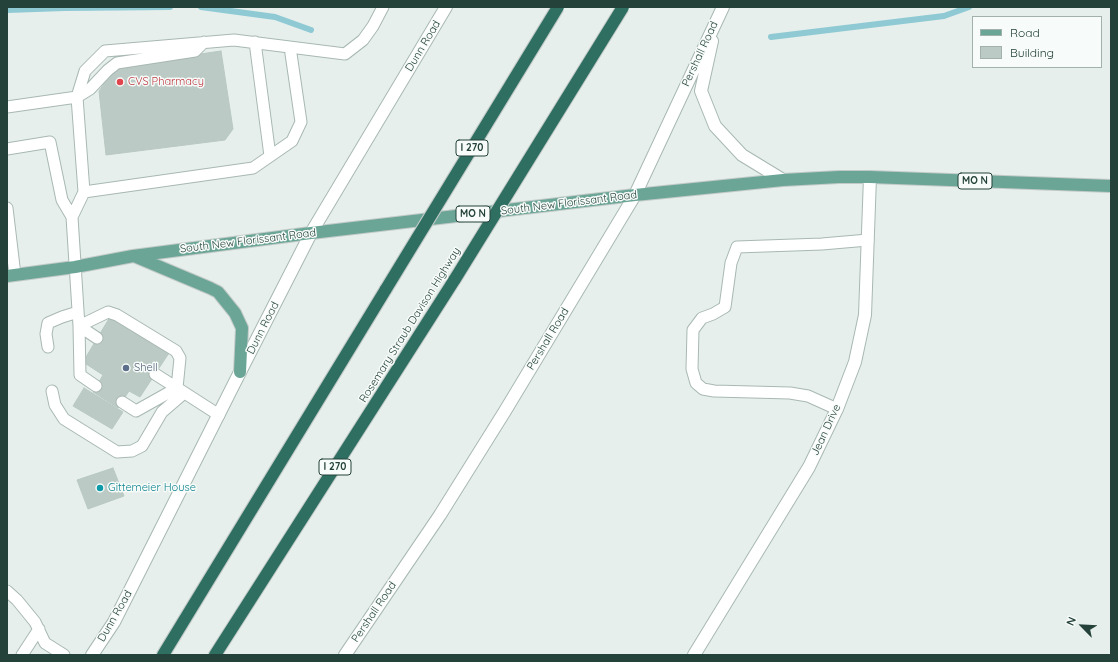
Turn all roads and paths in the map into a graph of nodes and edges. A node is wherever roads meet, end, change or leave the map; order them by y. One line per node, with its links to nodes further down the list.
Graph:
1 (383, 7): 9 (lane)
2 (446, 7): 21 (street, Dunn Road)
3 (558, 7): 43 (highway, I 270, bridge)
4 (623, 7): 44 (highway, Rosemary Straub Davison Highway / I 270, bridge)
5 (723, 7): 6 (street, Pershall Road)
6 (717, 19): 15 (street); 18 (street, Pershall Road)
7 (204, 42): 8 (lane); 10 (lane); 10 (lane)
8 (255, 42): 9 (lane); 13 (lane)
9 (290, 47): 13 (lane)
10 (77, 96): 11 (lane); 17 (lane)
11 (7, 107)
12 (7, 149): 20 (lane)
13 (270, 156): 17 (lane)
14 (870, 177): 15 (main road, South New Florissant Road / MO N); 16 (main road, South New Florissant Road / MO N); 22 (street, Jean Drive)
15 (783, 180): 18 (main road, South New Florissant Road / MO N)
16 (1111, 186)
17 (84, 192): 20 (lane)
18 (635, 195): 21 (main road, South New Florissant Road / MO N); 45 (street, Pershall Road)
19 (7, 208): 25 (lane)
20 (72, 217): 24 (lane)
21 (311, 233): 23 (main road, South New Florissant Road); 30 (street, Dunn Road)
22 (868, 240): 36 (street, Jean Drive); 36 (lane)
23 (133, 256): 24 (main road, South New Florissant Road); 30 (main road)
24 (75, 267): 25 (main road, South New Florissant Road); 26 (lane)
25 (11, 276)
26 (78, 312): 27 (lane); 29 (lane)
27 (79, 326): 28 (lane); 32 (lane); 33 (lane)
28 (97, 338)
29 (48, 347)
30 (240, 372): 37 (street, Dunn Road)
31 (155, 374): 33 (lane)
32 (96, 386)
33 (181, 390): 34 (lane); 35 (lane); 37 (lane)
34 (52, 391)
35 (122, 402)
36 (836, 409): 46 (street, Jean Drive)
37 (219, 415): 42 (street, Dunn Road)
38 (7, 591): 39 (lane)
39 (39, 629): 40 (lane); 41 (lane)
40 (22, 655)
41 (64, 655)
42 (92, 655)
43 (163, 655)
44 (215, 655)
45 (345, 655)
46 (694, 655)

